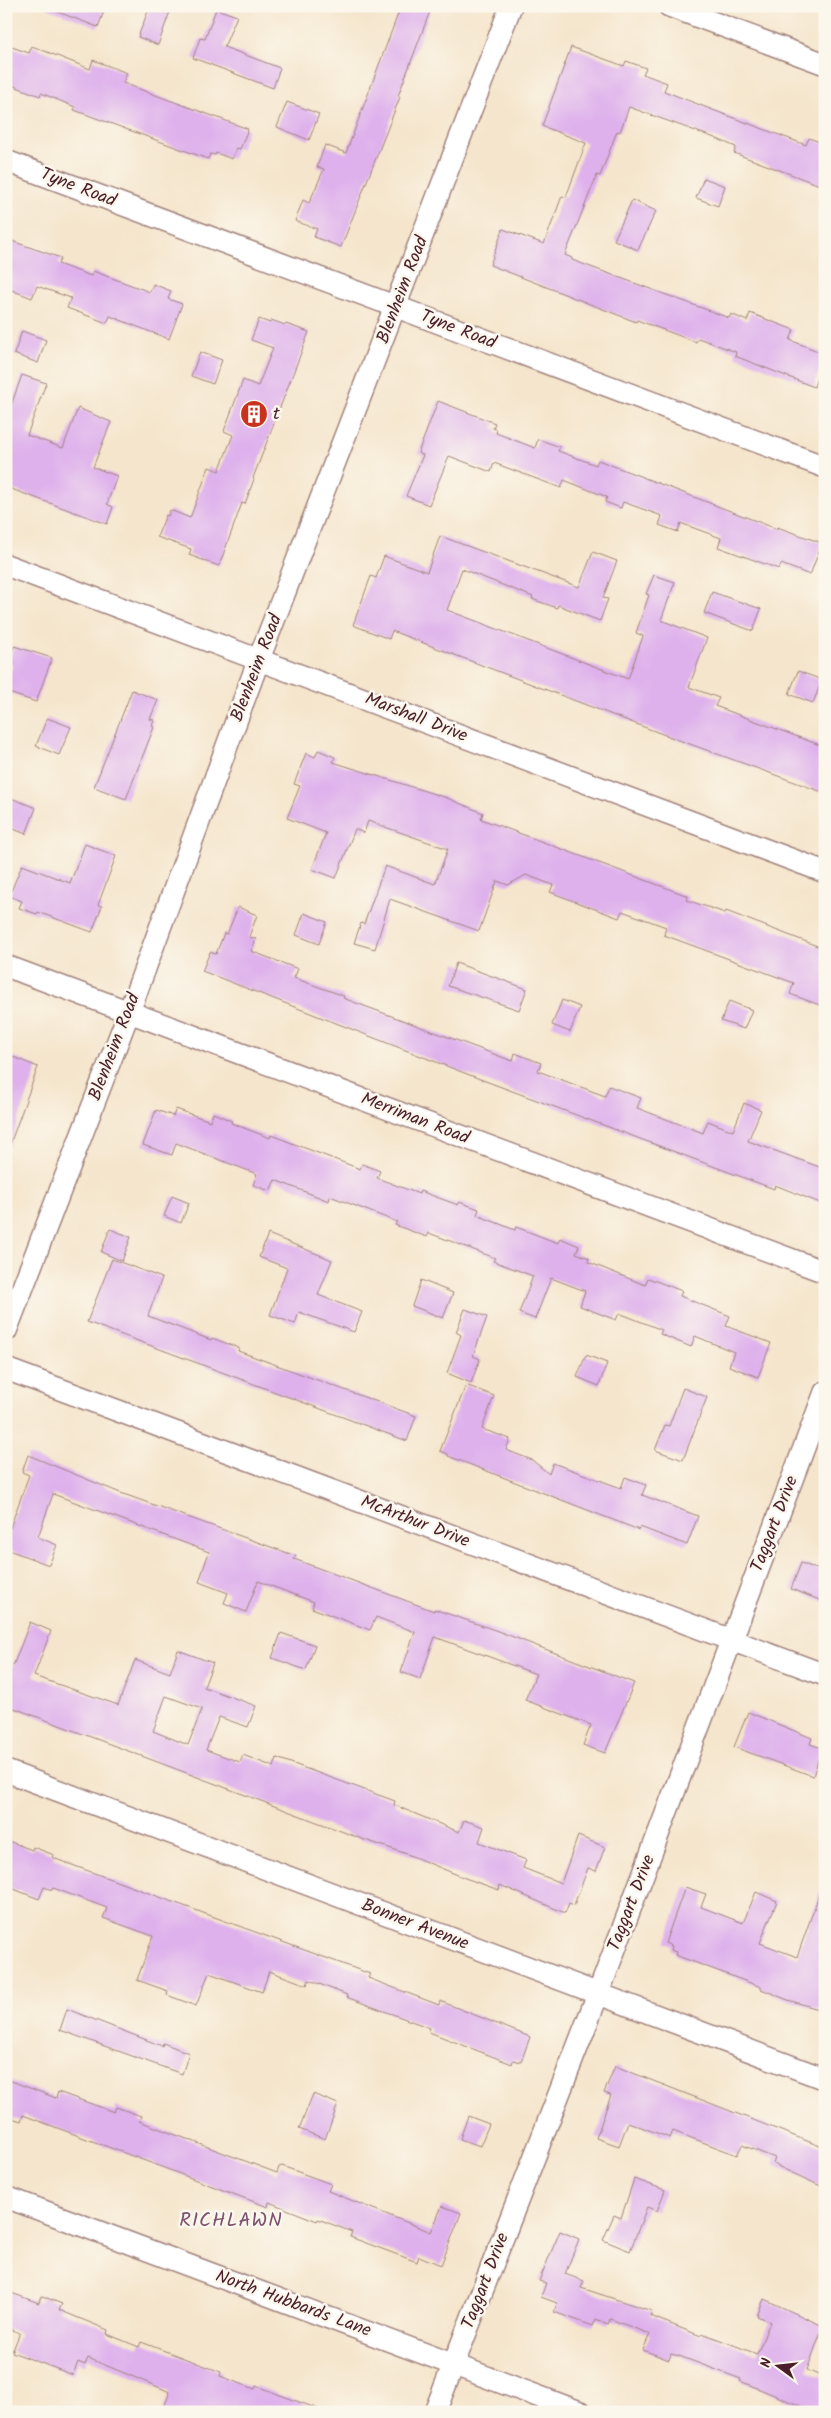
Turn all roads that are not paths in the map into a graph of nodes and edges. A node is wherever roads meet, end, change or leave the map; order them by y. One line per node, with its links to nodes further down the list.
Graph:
1 (511, 6): 5 (street, Blenheim Road)
2 (669, 6): 3 (street)
3 (825, 64)
4 (6, 161): 5 (street, Tyne Road)
5 (396, 307): 6 (street, Tyne Road); 8 (street, Blenheim Road)
6 (825, 468)
7 (6, 565): 8 (street, Marshall Drive)
8 (259, 659): 9 (street, Marshall Drive); 11 (street, Blenheim Road)
9 (825, 872)
10 (6, 966): 11 (street, Merriman Road)
11 (129, 1012): 12 (street, Merriman Road); 13 (street, Blenheim Road)
12 (825, 1272)
13 (6, 1331)
14 (6, 1369): 16 (street, McArthur Drive)
15 (825, 1392): 16 (street, Taggart Drive)
16 (731, 1639): 17 (street, McArthur Drive); 19 (street, Taggart Drive)
17 (825, 1675)
18 (6, 1771): 19 (street, Bonner Avenue)
19 (598, 1994): 20 (street, Bonner Avenue); 22 (street, Taggart Drive)
20 (825, 2079)
21 (6, 2197): 22 (street, North Hubbards Lane)
22 (454, 2364): 23 (street, Taggart Drive); 24 (street, North Hubbards Lane)
23 (435, 2412)
24 (580, 2412)

